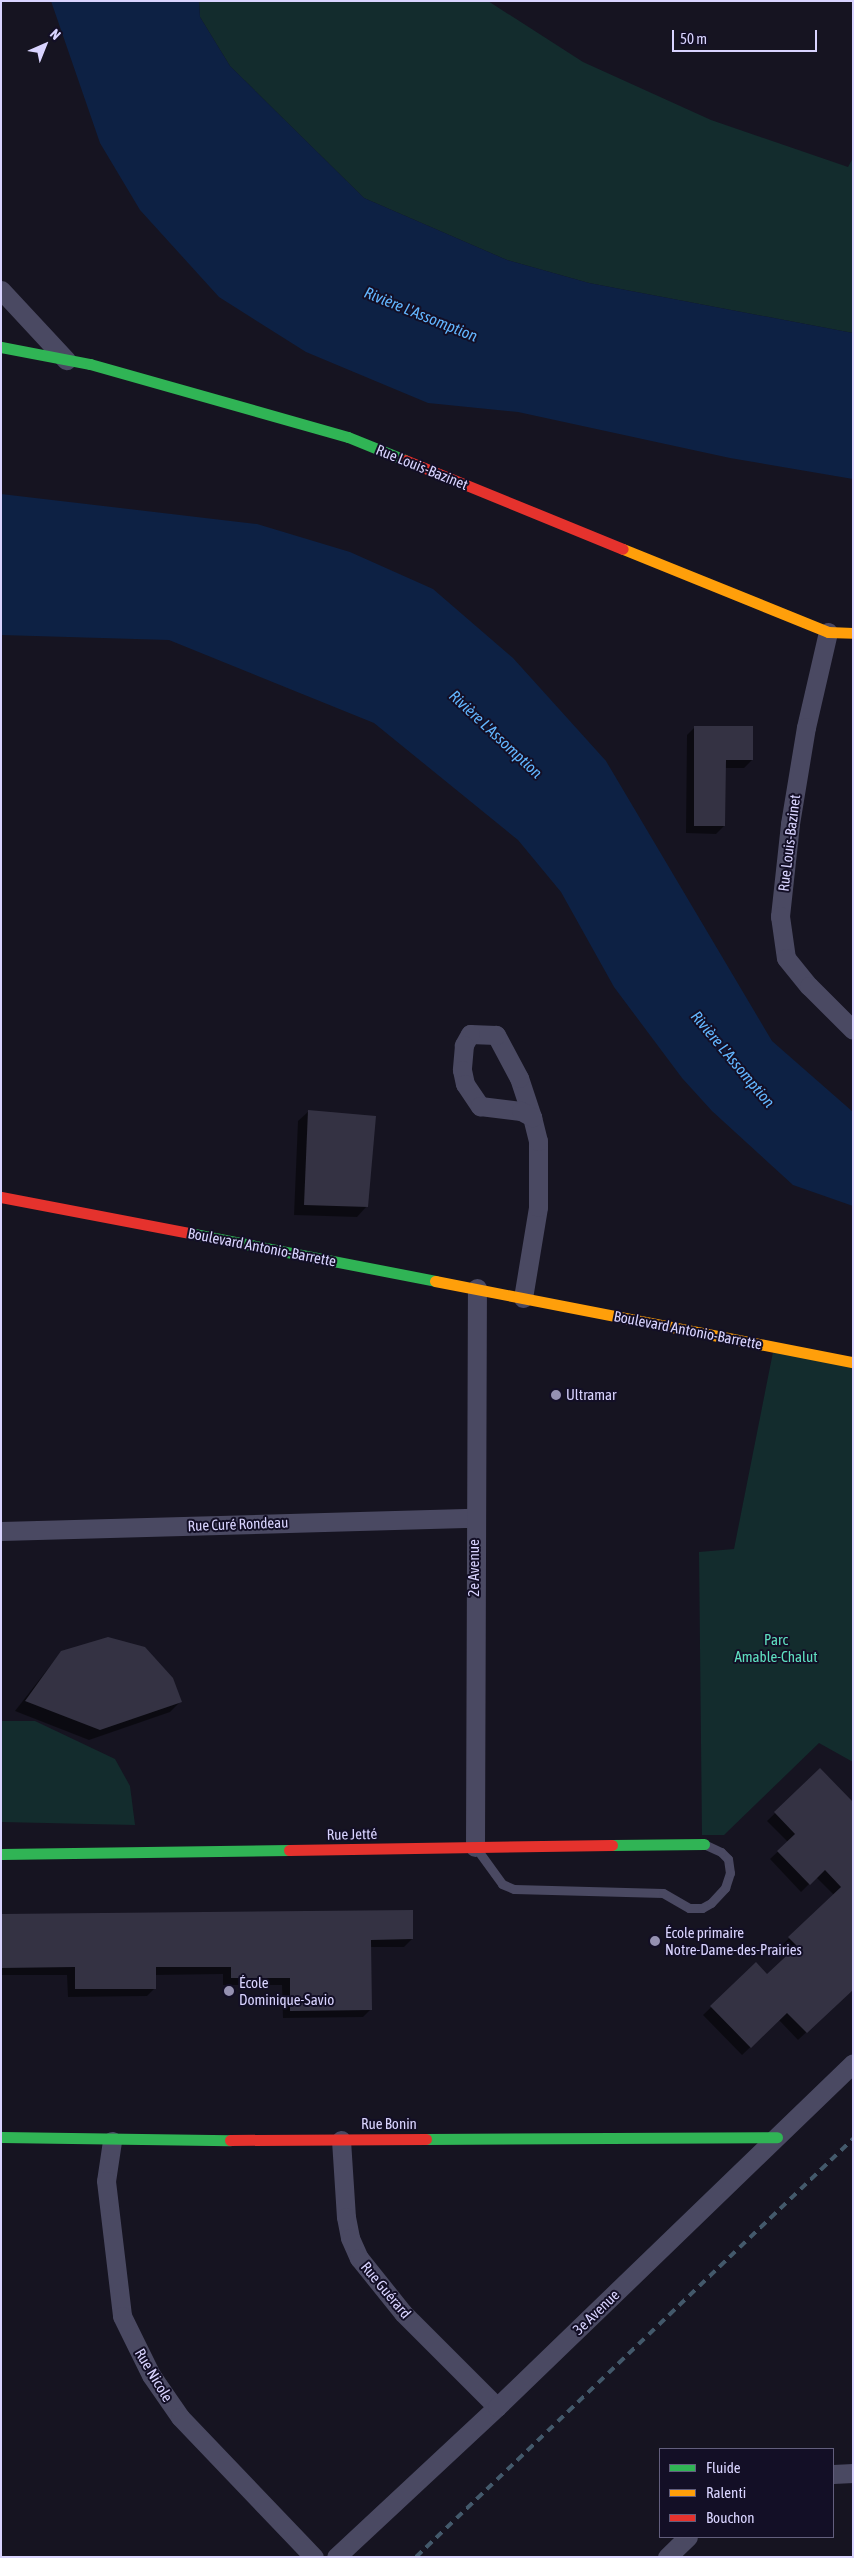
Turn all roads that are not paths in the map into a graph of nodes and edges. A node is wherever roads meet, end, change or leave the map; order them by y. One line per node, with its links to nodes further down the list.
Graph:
1 (1, 290): 3 (street)
2 (1, 347): 3 (street, Rue Louis-Bazinet)
3 (66, 360): 4 (street, Rue Louis-Bazinet)
4 (828, 632): 5 (street, Rue Louis-Bazinet); 6 (street, Rue Louis-Bazinet)
5 (853, 632)
6 (853, 1030)
7 (532, 1117): 7 (street); 10 (street)
8 (1, 1197): 9 (street, Boulevard Antonio-Barrette)
9 (476, 1288): 10 (street, Boulevard Antonio-Barrette); 12 (street, 2e Avenue)
10 (523, 1298): 11 (street, Boulevard Antonio-Barrette)
11 (853, 1362)
12 (474, 1518): 13 (street, Rue Curé Rondeau); 15 (street, 2e Avenue)
13 (1, 1531)
14 (704, 1844): 15 (street, Rue Jetté); 15 (lane)
15 (476, 1847): 16 (street, Rue Jetté)
16 (1, 1854)
17 (853, 2063): 19 (street, 3e Avenue)
18 (1, 2137): 21 (street, Rue Bonin)
19 (777, 2137): 20 (street, Rue Bonin); 22 (street, 3e Avenue)
20 (341, 2140): 21 (street, Rue Bonin); 22 (street, Rue Guérard)
21 (112, 2141): 26 (street, Rue Nicole)
22 (497, 2407): 27 (street, 3e Avenue)
23 (853, 2473): 24 (street)
24 (834, 2474)
25 (687, 2538): 28 (street)
26 (314, 2557)
27 (336, 2557)
28 (666, 2557)

